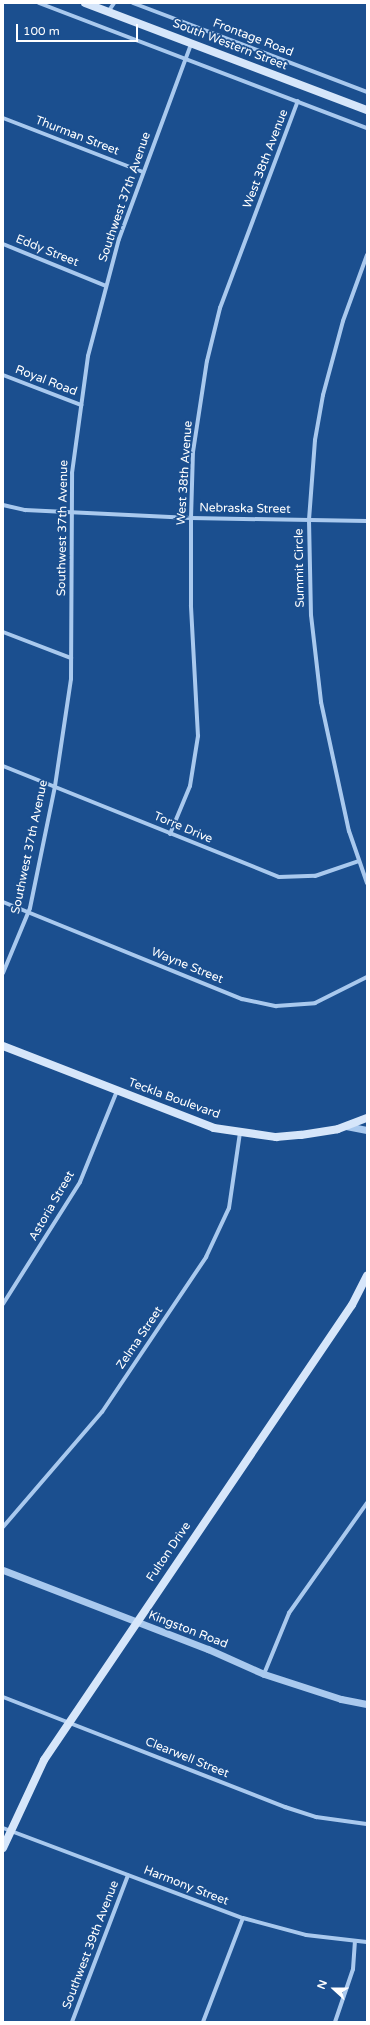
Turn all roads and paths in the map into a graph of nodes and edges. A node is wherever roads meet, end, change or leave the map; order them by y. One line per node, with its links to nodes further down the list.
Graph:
1 (39, 3): 7 (street)
2 (85, 3): 5 (main road, South Western Street)
3 (114, 3): 5 (street)
4 (133, 3): 8 (street, Frontage Road)
5 (108, 12): 6 (main road, South Western Street)
6 (192, 44): 7 (street, Southwest 37th Avenue); 10 (main road, South Western Street)
7 (186, 59): 9 (street); 13 (street, Southwest 37th Avenue)
8 (367, 92)
9 (298, 101): 12 (street); 21 (street, West 38th Avenue)
10 (367, 110)
11 (3, 118): 13 (street, Thurman Street)
12 (367, 128)
13 (143, 172): 16 (street, Southwest 37th Avenue)
14 (3, 244): 16 (street, Eddy Street)
15 (367, 255): 22 (street, Summit Circle)
16 (106, 286): 18 (street, Southwest 37th Avenue)
17 (3, 375): 18 (street, Royal Road)
18 (81, 405): 20 (street, Southwest 37th Avenue)
19 (3, 505): 20 (street, Nebraska Street)
20 (72, 511): 21 (street, Nebraska Street); 25 (street, Southwest 37th Avenue)
21 (191, 518): 22 (street, Nebraska Street); 28 (street, West 38th Avenue)
22 (310, 520): 23 (street, Nebraska Street); 29 (street, Summit Circle)
23 (367, 521)
24 (3, 632): 25 (street)
25 (71, 658): 27 (street, Southwest 37th Avenue)
26 (3, 766): 27 (street, Torre Drive)
27 (55, 786): 28 (street, Torre Drive); 32 (street, Southwest 37th Avenue)
28 (170, 834): 29 (street, Torre Drive)
29 (359, 861): 30 (street, Summit Circle)
30 (367, 883)
31 (3, 902): 32 (street, Wayne Street)
32 (28, 912): 33 (street, Southwest 37th Avenue); 34 (street, Wayne Street)
33 (3, 973)
34 (367, 978)
35 (3, 1046): 36 (main road, Teckla Boulevard)
36 (117, 1091): 40 (main road, Teckla Boulevard); 42 (street, Astoria Street)
37 (367, 1118): 38 (main road, Teckla Boulevard)
38 (346, 1126): 39 (street); 40 (main road, Teckla Boulevard)
39 (367, 1130)
40 (240, 1133): 44 (street, Zelma Street)
41 (367, 1276): 46 (main road, Fulton Drive)
42 (3, 1304)
43 (367, 1503): 47 (street)
44 (3, 1527)
45 (3, 1570): 46 (street, Kingston Road)
46 (136, 1622): 47 (street, Kingston Road); 50 (main road, Fulton Drive)
47 (264, 1674): 49 (street, Kingston Road)
48 (3, 1697): 50 (street, Clearwell Street)
49 (367, 1704)
50 (70, 1722): 51 (street, Clearwell Street); 52 (main road, Fulton Drive)
51 (367, 1824)
52 (7, 1829): 53 (main road, Fulton Drive); 54 (street, Harmony Street)
53 (3, 1848)
54 (128, 1875): 55 (street, Harmony Street); 58 (street, Southwest 39th Avenue)
55 (243, 1918): 56 (street, Harmony Street); 59 (street)
56 (355, 1941): 57 (street, Harmony Street); 60 (street)
57 (367, 1942)
58 (72, 2022)
59 (203, 2022)
60 (335, 2022)

